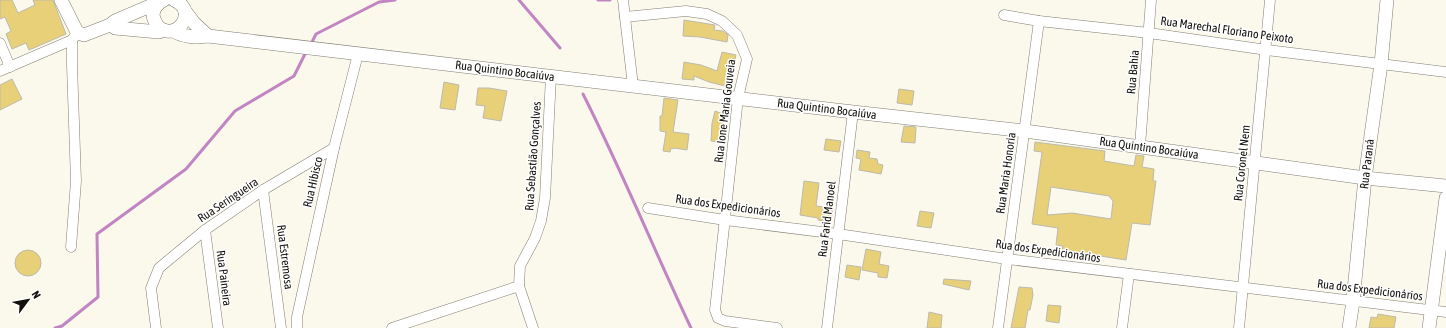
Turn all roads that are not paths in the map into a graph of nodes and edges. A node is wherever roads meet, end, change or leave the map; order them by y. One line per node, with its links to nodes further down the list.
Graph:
1 (62, 0): 15 (street)
2 (175, 0): 8 (street)
3 (1151, 0): 14 (street, Rua Bahia)
4 (1270, 0): 18 (street, Rua Coronel Nem)
5 (1387, 0): 20 (street, Rua Paraná)
6 (623, 2): 10 (street)
7 (161, 3): 12 (street); 13 (street)
8 (185, 11): 13 (street); 16 (street)
9 (1004, 15): 11 (street, Rua Marechal Floriano Peixoto)
10 (625, 17): 25 (street); 26 (street, Rua Ione Maria Gouveia)
11 (1039, 21): 14 (street, Rua Marechal Floriano Peixoto); 28 (street, Rua Maria Honoria)
12 (110, 25): 13 (street, Rua Quintino Bocaiúva); 15 (street)
13 (169, 31): 16 (street, Rua Quintino Bocaiúva)
14 (1149, 33): 18 (street, Rua Marechal Floriano Peixoto); 29 (street, Rua Bahia)
15 (74, 36): 21 (street); 40 (street)
16 (208, 36): 19 (street, Rua Quintino Bocaiúva)
17 (0, 43): 21 (street)
18 (1267, 50): 20 (street, Rua Marechal Floriano Peixoto); 31 (street, Rua Coronel Nem)
19 (358, 54): 24 (street, Rua Quintino Bocaiúva); 30 (street, Rua Hibisco)
20 (1381, 64): 23 (street, Rua Marechal Floriano Peixoto); 32 (street, Rua Paraná)
21 (10, 67): 22 (street)
22 (0, 71)
23 (1446, 72)
24 (551, 76): 25 (street, Rua Quintino Bocaiúva); 43 (street, Rua Sebastião Gonçalves)
25 (633, 86): 26 (street, Rua Quintino Bocaiúva)
26 (738, 98): 27 (street, Rua Quintino Bocaiúva); 37 (street, Rua Ione Maria Gouveia)
27 (853, 112): 28 (street, Rua Quintino Bocaiúva); 39 (street, Rua Farid Manoel)
28 (1025, 131): 29 (street, Rua Quintino Bocaiúva); 41 (street, Rua Maria Honoria)
29 (1140, 146): 31 (street, Rua Quintino Bocaiúva)
30 (334, 148): 34 (street, Rua Seringueira); 48 (street, Rua Hibisco)
31 (1255, 163): 32 (street, Rua Quintino Bocaiúva); 44 (street, Rua Coronel Nem)
32 (1365, 178): 33 (street, Rua Quintino Bocaiúva); 45 (street, Rua Paraná)
33 (1446, 186)
34 (264, 190): 38 (street, Rua Seringueira); 51 (street, Rua Estremosa)
35 (1446, 198): 46 (street)
36 (648, 208): 37 (street, Rua dos Expedicionários)
37 (725, 220): 39 (street, Rua dos Expedicionários); 55 (street, Rua Ione Maria Gouveia)
38 (205, 230): 49 (street, Rua Seringueira); 50 (street, Rua Paineira)
39 (838, 234): 41 (street, Rua dos Expedicionários); 56 (street, Rua Farid Manoel)
40 (71, 247)
41 (1007, 259): 42 (street, Rua dos Expedicionários); 57 (street, Rua Maria Honoria)
42 (1129, 274): 44 (street, Rua dos Expedicionários); 58 (street)
43 (519, 286): 53 (street); 54 (street, Rua Sebastião Gonçalves)
44 (1243, 288): 45 (street, Rua dos Expedicionários); 59 (street, Rua Coronel Nem)
45 (1353, 301): 46 (street, Rua dos Expedicionários); 60 (street, Rua Paraná)
46 (1431, 310): 47 (street, Rua dos Expedicionários); 61 (street)
47 (1446, 312)
48 (297, 317): 51 (street); 52 (street, Rua Hibisco)
49 (156, 328)
50 (218, 328)
51 (281, 328)
52 (297, 328)
53 (392, 328)
54 (533, 328)
55 (777, 328)
56 (827, 328)
57 (998, 328)
58 (1122, 328)
59 (1239, 328)
60 (1349, 328)
61 (1429, 328)

